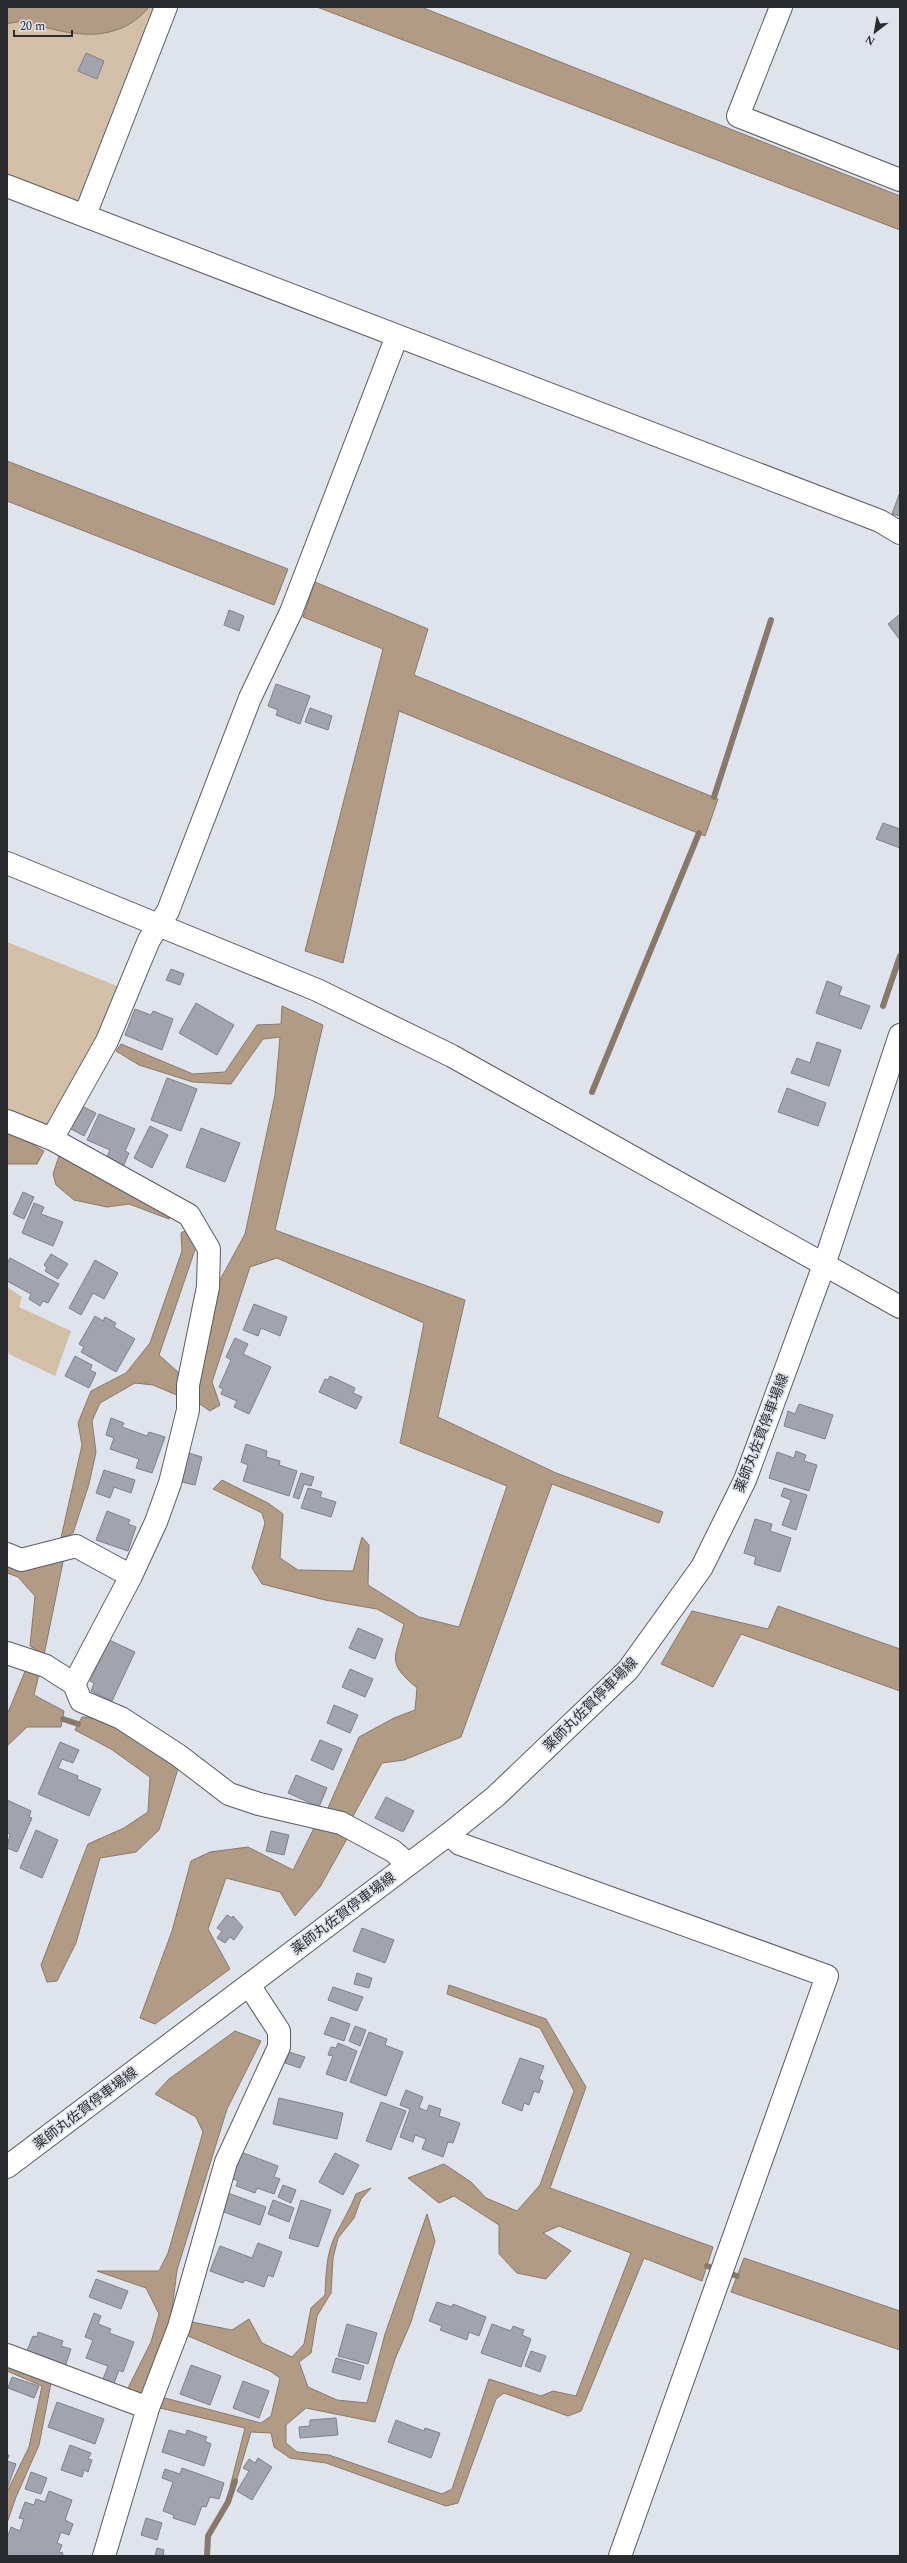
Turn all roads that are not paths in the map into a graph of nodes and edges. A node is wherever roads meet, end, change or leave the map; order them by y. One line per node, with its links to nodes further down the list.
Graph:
1 (166, 7): 5 (street)
2 (781, 7): 3 (street)
3 (900, 180)
4 (7, 186): 5 (street)
5 (85, 215): 6 (street)
6 (397, 336): 7 (street); 9 (street)
7 (900, 533)
8 (7, 863): 9 (street)
9 (159, 925): 12 (street); 13 (street)
10 (900, 1035): 13 (street, 薬師丸佐賀停車場線)
11 (7, 1121): 12 (street)
12 (52, 1139): 16 (street)
13 (824, 1265): 14 (street); 19 (street, 薬師丸佐賀停車場線)
14 (900, 1307)
15 (7, 1554): 16 (street)
16 (131, 1576): 18 (street)
17 (27, 1659): 18 (street)
18 (74, 1684): 20 (street)
19 (449, 1834): 20 (street, 薬師丸佐賀停車場線); 26 (street)
20 (408, 1864): 21 (street, 薬師丸佐賀停車場線)
21 (249, 1985): 22 (street, 薬師丸佐賀停車場線); 24 (street)
22 (7, 2167)
23 (7, 2356): 24 (street)
24 (151, 2399): 25 (street)
25 (104, 2556)
26 (620, 2556)

